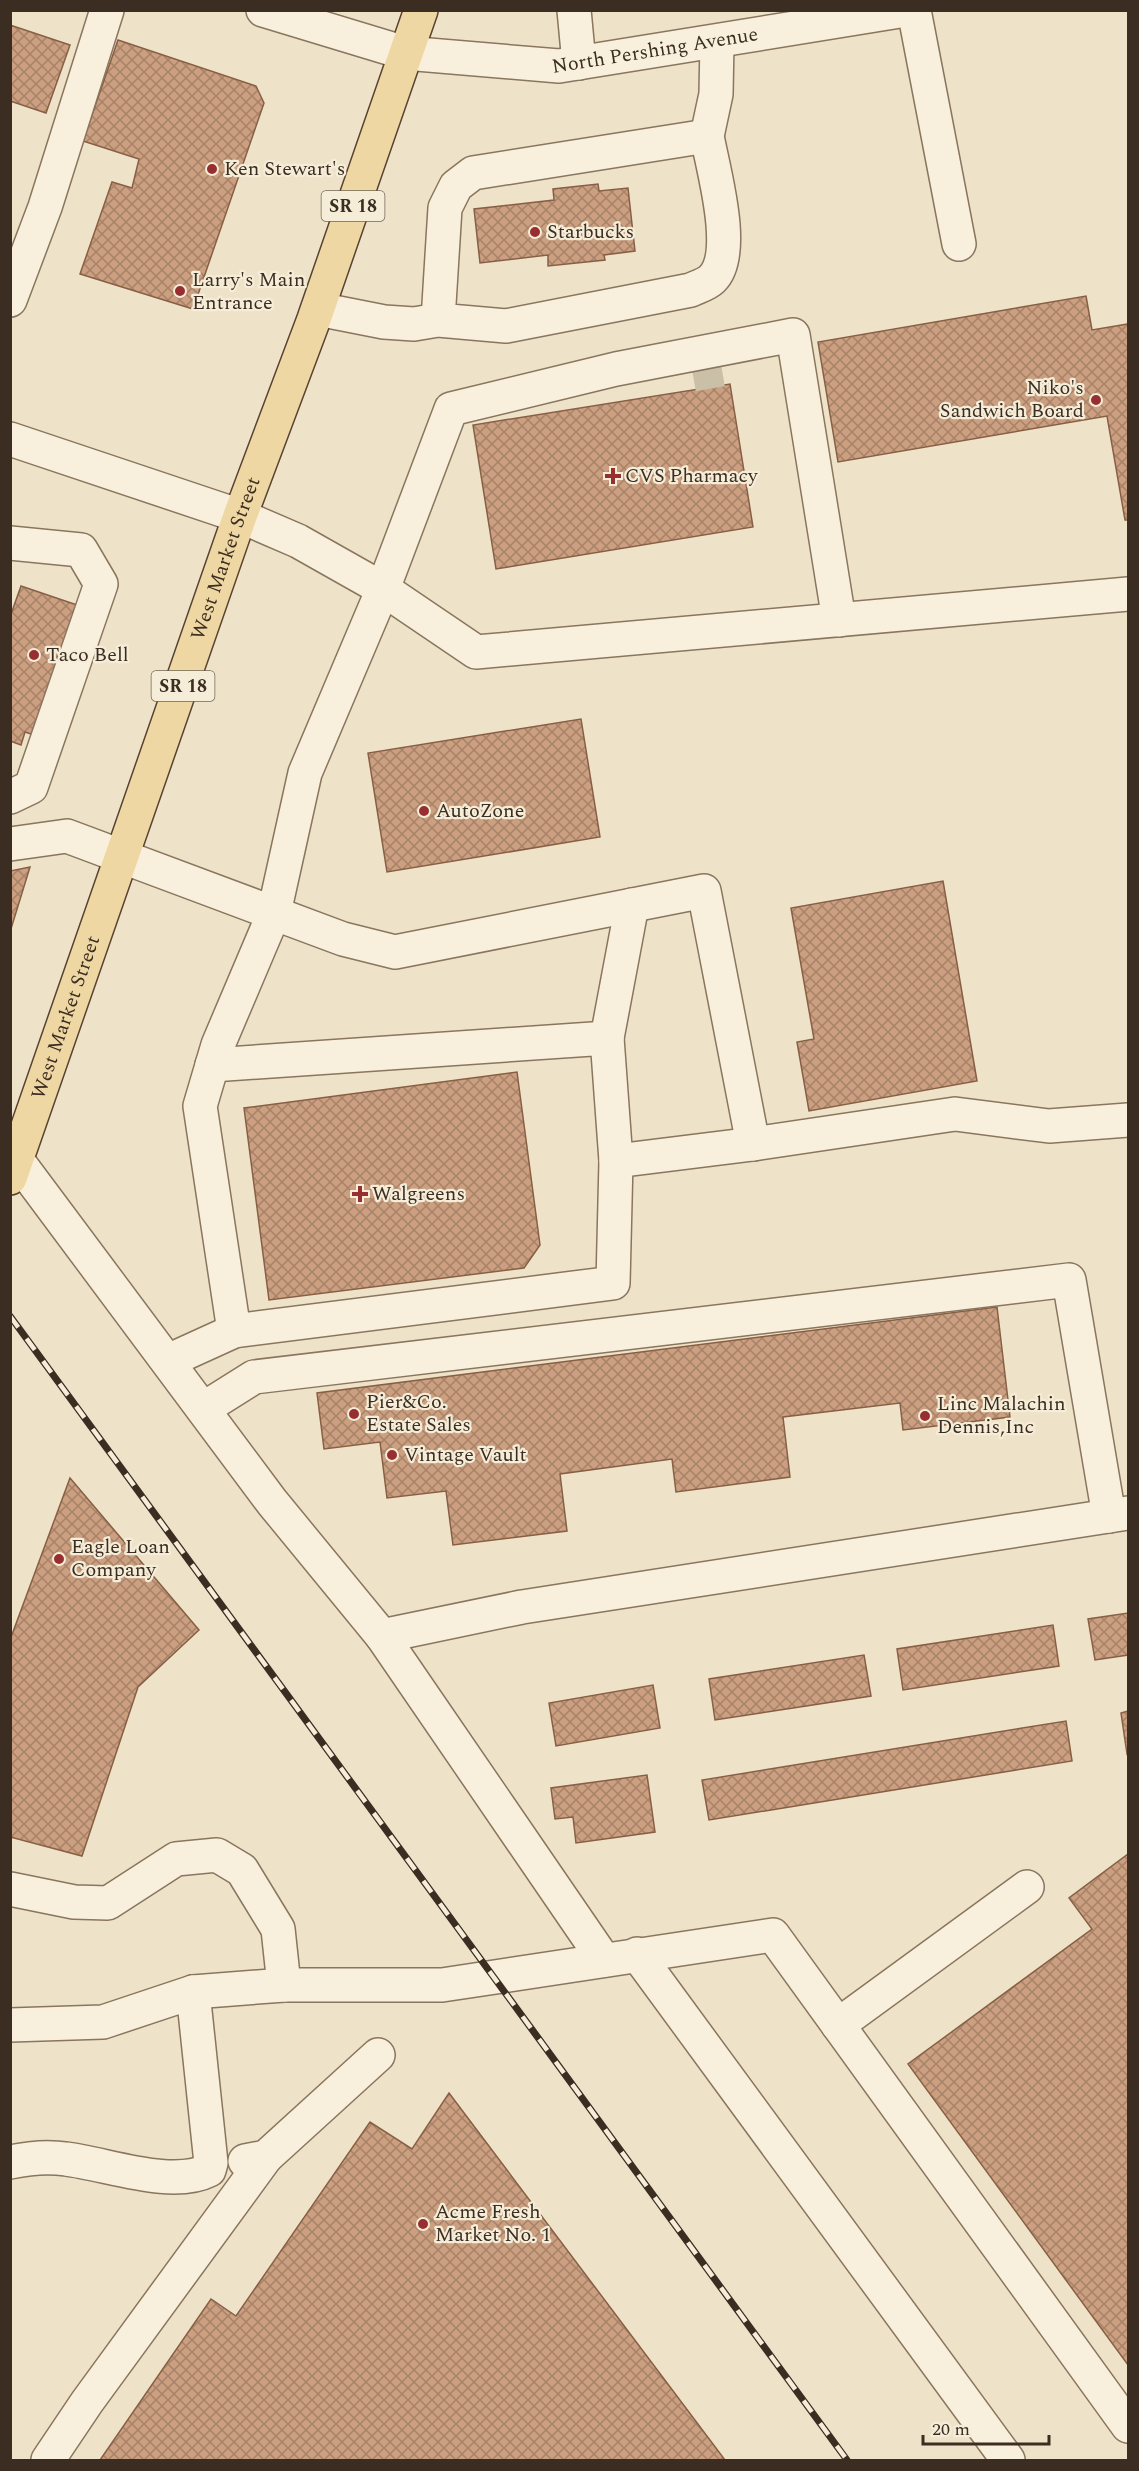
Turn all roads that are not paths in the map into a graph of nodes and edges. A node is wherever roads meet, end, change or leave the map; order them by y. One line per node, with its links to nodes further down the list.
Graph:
1 (107, 10): 13 (street)
2 (263, 10): 9 (street, North Pershing Avenue)
3 (421, 10): 9 (main road, West Market Street / SR 18)
4 (574, 10): 10 (street)
5 (906, 10): 7 (street, North Pershing Avenue)
6 (914, 10): 12 (street)
7 (848, 15): 8 (street, North Pershing Avenue)
8 (717, 42): 10 (street, North Pershing Avenue); 11 (street)
9 (405, 53): 10 (street, North Pershing Avenue); 14 (main road, West Market Street / SR 18)
10 (579, 63)
11 (707, 136): 15 (street); 15 (street)
12 (959, 244)
13 (10, 300)
14 (318, 309): 15 (street); 19 (main road, West Market Street / SR 18)
15 (438, 320)
16 (761, 340): 17 (street); 17 (street); 23 (street)
17 (616, 369): 21 (street)
18 (10, 439): 19 (street)
19 (240, 516): 21 (street); 26 (main road, West Market Street / SR 18)
20 (10, 543): 24 (street)
21 (383, 589): 23 (street); 28 (street)
22 (1128, 594): 23 (street)
23 (839, 620)
24 (10, 797)
25 (10, 844): 26 (street)
26 (124, 855): 28 (street); 34 (main road, West Market Street / SR 18)
27 (632, 905): 28 (street); 29 (street); 32 (street)
28 (274, 913): 30 (street)
29 (607, 1038): 30 (street); 33 (street)
30 (212, 1065): 35 (street)
31 (1128, 1120): 32 (street)
32 (753, 1144): 33 (street)
33 (616, 1161): 35 (street)
34 (14, 1169): 36 (street)
35 (234, 1331): 36 (street)
36 (168, 1361): 37 (street)
37 (203, 1409): 38 (street); 39 (street)
38 (1118, 1515): 39 (street)
39 (382, 1636): 43 (street)
40 (1027, 1887): 47 (street)
41 (10, 1889): 44 (street)
42 (638, 1954): 43 (street); 47 (street); 54 (street)
43 (604, 1960): 44 (street)
44 (284, 1984): 45 (street)
45 (193, 1992): 46 (street); 51 (street)
46 (10, 2025)
47 (838, 2025): 52 (street)
48 (378, 2055): 49 (street)
49 (266, 2157): 51 (street); 53 (street)
50 (10, 2162): 51 (street)
51 (211, 2163)
52 (1128, 2426)
53 (48, 2460)
54 (1008, 2460)

